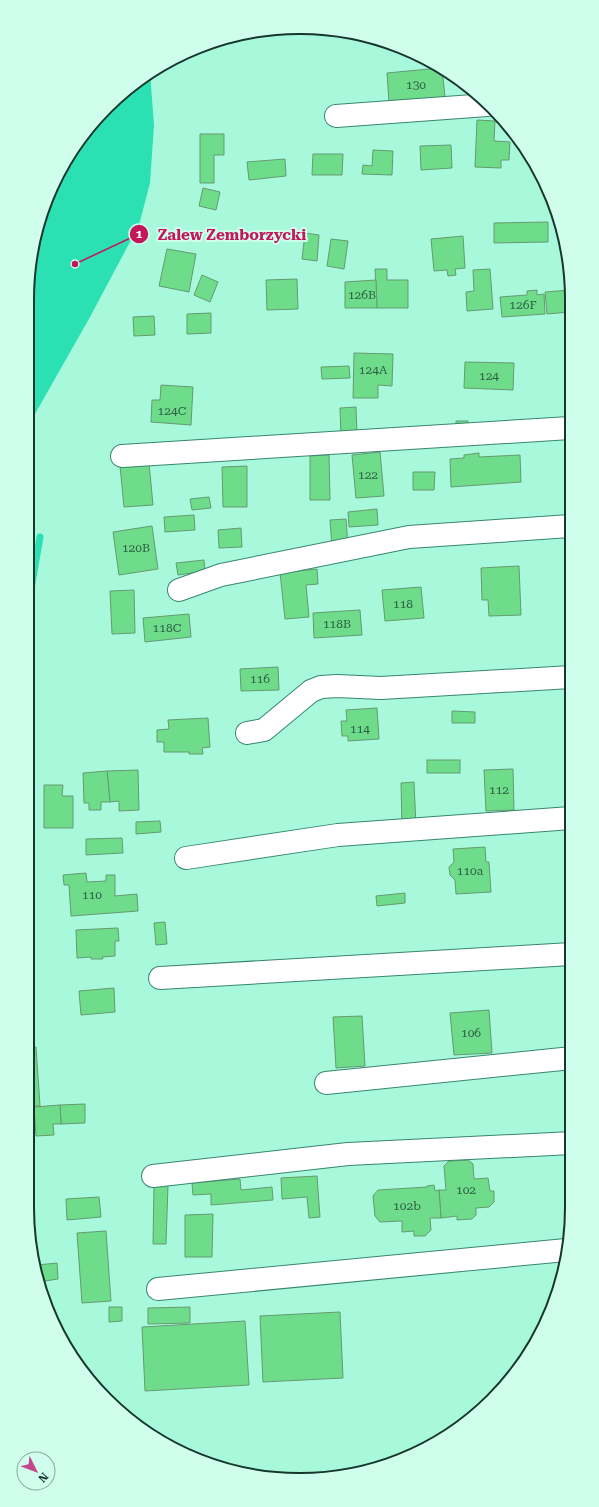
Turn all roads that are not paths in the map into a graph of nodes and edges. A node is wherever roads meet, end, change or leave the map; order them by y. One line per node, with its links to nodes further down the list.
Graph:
1 (480, 105): 2 (lane)
2 (336, 116)
3 (565, 428): 4 (lane)
4 (122, 456)
5 (565, 526): 6 (lane)
6 (179, 590)
7 (565, 677): 8 (lane)
8 (246, 733)
9 (565, 818): 10 (lane)
10 (186, 858)
11 (565, 954): 12 (lane)
12 (160, 978)
13 (565, 1059): 14 (lane)
14 (326, 1083)
15 (565, 1143): 16 (lane)
16 (153, 1176)
17 (562, 1250): 18 (lane)
18 (158, 1289)

